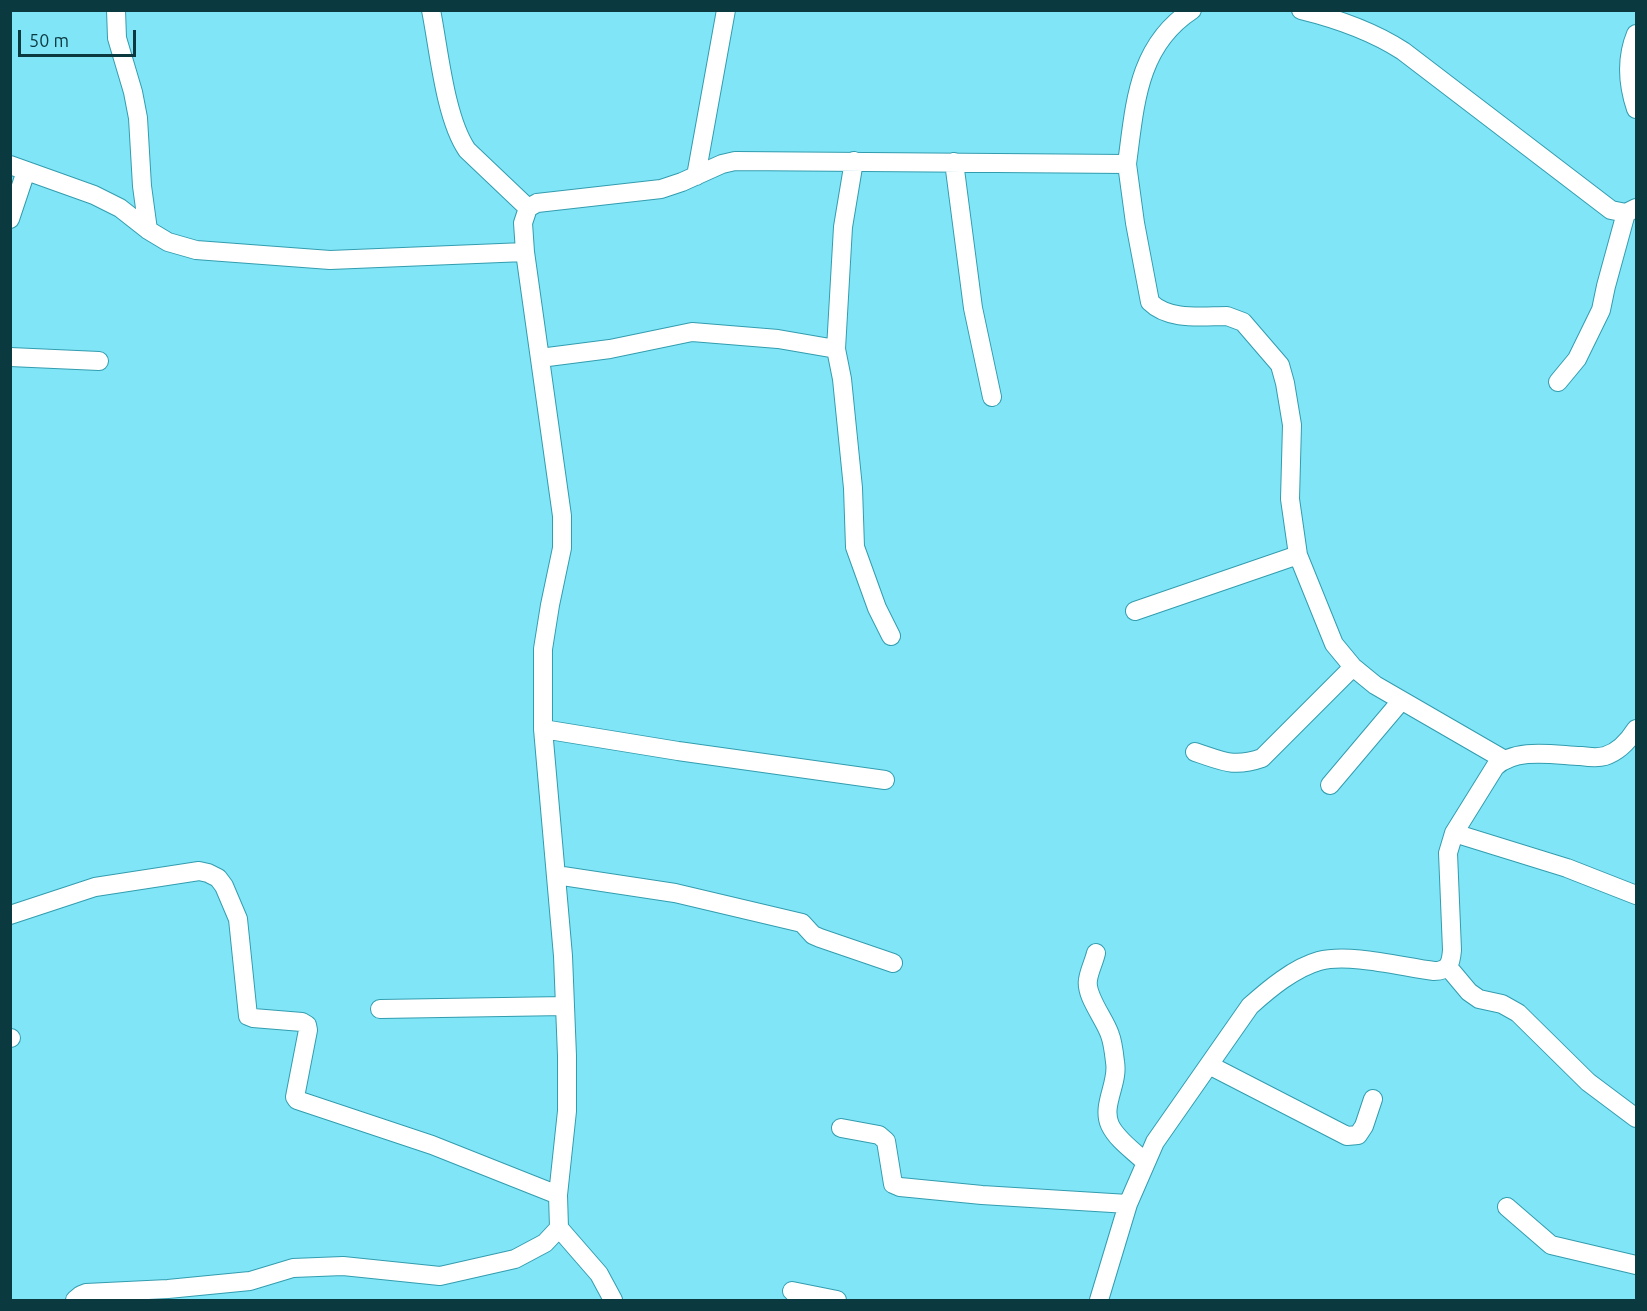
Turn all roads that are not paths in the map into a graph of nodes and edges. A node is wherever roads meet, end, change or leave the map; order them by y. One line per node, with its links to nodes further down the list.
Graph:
1 (116, 10): 16 (street)
2 (431, 10): 13 (street)
3 (726, 10): 12 (street)
4 (1192, 10): 10 (street)
5 (1301, 10): 14 (street)
6 (1636, 34): 7 (street)
7 (1636, 110)
8 (854, 161): 9 (street); 12 (street); 18 (street)
9 (954, 162): 10 (street); 23 (street)
10 (1127, 164): 24 (street)
11 (18, 168): 15 (street); 16 (street)
12 (696, 176): 13 (street)
13 (528, 207): 17 (street)
14 (1631, 211): 22 (street)
15 (10, 219)
16 (148, 230): 17 (street)
17 (525, 252): 20 (street)
18 (836, 349): 20 (street); 26 (street)
19 (10, 357): 21 (street)
20 (540, 358): 29 (street)
21 (99, 361)
22 (1558, 382)
23 (992, 397)
24 (1298, 555): 25 (street); 27 (street)
25 (1134, 611)
26 (891, 636)
27 (1353, 667): 28 (street); 31 (street)
28 (1401, 701): 32 (street); 34 (street)
29 (543, 729): 33 (street); 36 (street)
30 (1636, 730): 32 (street)
31 (1195, 752)
32 (1503, 759): 35 (street)
33 (885, 780)
34 (1330, 785)
35 (1454, 833): 37 (street); 41 (street)
36 (556, 875): 40 (street); 42 (street)
37 (1636, 895)
38 (10, 915): 49 (street)
39 (1096, 953): 48 (street)
40 (893, 963)
41 (1449, 967): 44 (street); 46 (street)
42 (565, 1006): 43 (street); 49 (street)
43 (380, 1009)
44 (1209, 1065): 45 (street); 48 (street)
45 (1373, 1099)
46 (1632, 1115)
47 (841, 1128): 50 (street)
48 (1145, 1162): 50 (street)
49 (558, 1195): 52 (street)
50 (1128, 1204): 58 (street)
51 (1507, 1207): 53 (street)
52 (559, 1228): 55 (street); 56 (street)
53 (1636, 1265)
54 (792, 1291): 57 (street)
55 (75, 1300)
56 (612, 1300)
57 (837, 1300)
58 (1099, 1300)

